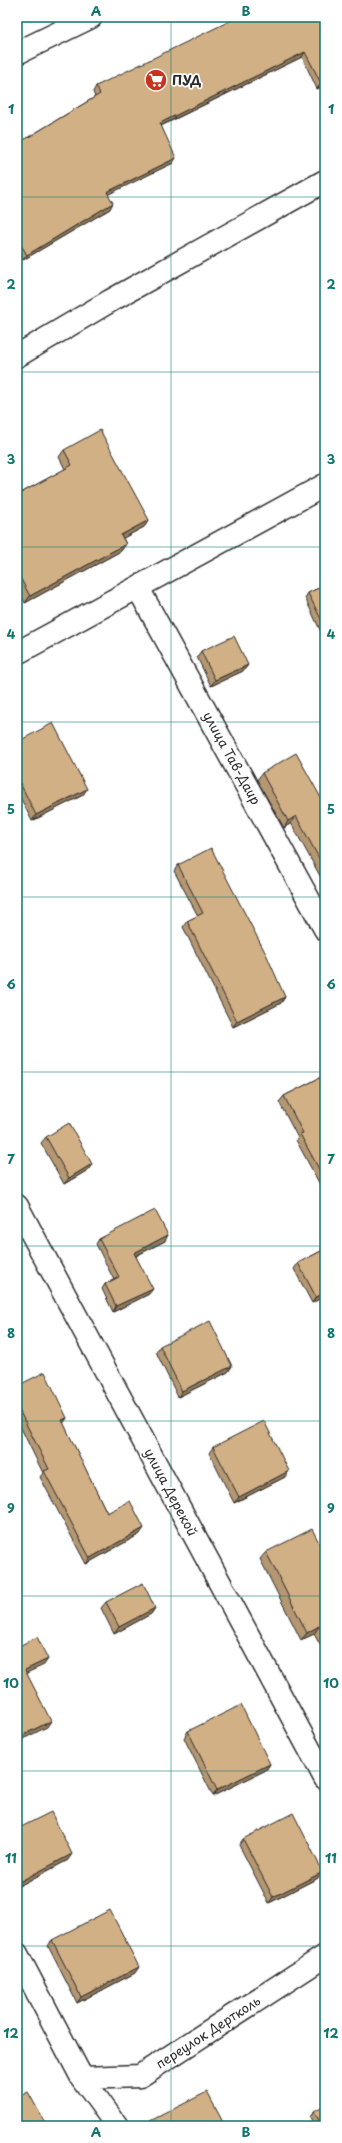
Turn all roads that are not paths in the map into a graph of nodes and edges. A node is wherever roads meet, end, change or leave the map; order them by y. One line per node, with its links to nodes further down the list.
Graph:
1 (90, 17): 2 (street)
2 (17, 53)
3 (325, 181): 4 (street)
4 (17, 356)
5 (325, 485): 6 (street)
6 (138, 588): 7 (street); 8 (street, улица Тав-Даир)
7 (17, 653)
8 (325, 929)
9 (17, 1206): 10 (street, улица Дерекой)
10 (325, 1778)
11 (17, 1954): 13 (street)
12 (325, 1956): 13 (street, переулок Дертколь)
13 (82, 2078): 14 (street)
14 (117, 2126)

